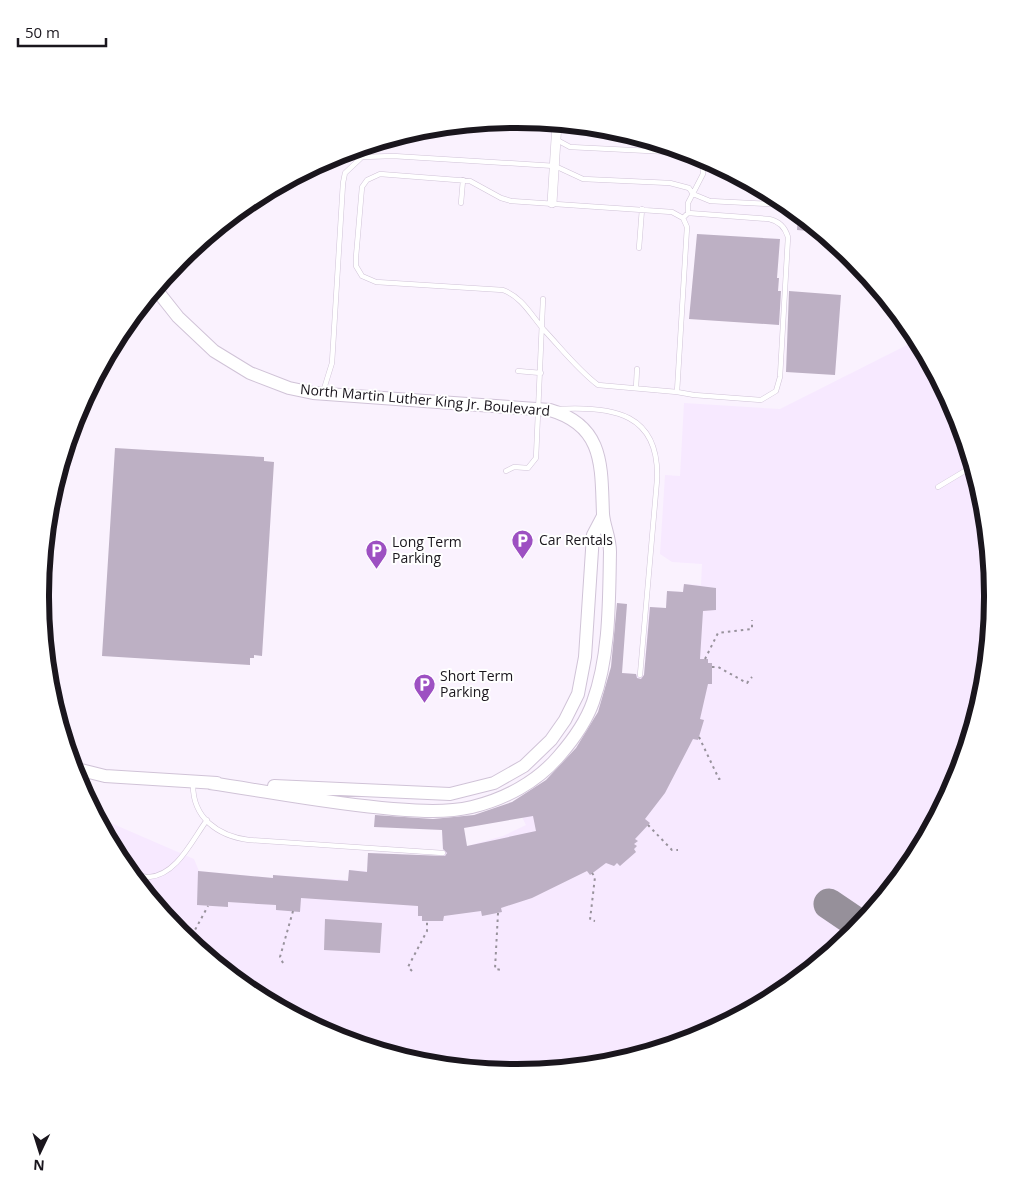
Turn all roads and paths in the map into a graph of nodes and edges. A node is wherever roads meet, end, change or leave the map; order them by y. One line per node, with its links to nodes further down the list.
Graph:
1 (557, 130): 2 (street)
2 (556, 139): 3 (lane); 4 (street)
3 (663, 152)
4 (555, 166): 7 (lane); 9 (street); 23 (lane)
5 (703, 167): 7 (lane)
6 (463, 180): 8 (lane); 9 (lane); 17 (lane)
7 (693, 194): 10 (lane); 12 (lane)
8 (461, 203)
9 (552, 203): 11 (lane)
10 (773, 205)
11 (642, 210): 13 (lane); 14 (lane)
12 (688, 213): 13 (lane); 22 (lane)
13 (683, 218): 22 (lane)
14 (639, 248)
15 (160, 293): 23 (street, North Martin Luther King Jr. Boulevard)
16 (543, 299): 17 (lane)
17 (543, 329): 20 (lane); 21 (lane)
18 (637, 369): 21 (lane)
19 (518, 371): 20 (lane)
20 (541, 373): 24 (lane)
21 (636, 388): 22 (lane)
22 (678, 392)
23 (322, 394): 24 (street, North Martin Luther King Jr. Boulevard)
24 (545, 409): 26 (lane); 28 (street, North Martin Luther King Jr. Boulevard); 32 (lane)
25 (966, 470): 27 (lane)
26 (506, 471)
27 (938, 487)
28 (603, 516): 38 (street, North Martin Luther King Jr. Boulevard); 38 (street, North Martin Luther King Jr. Boulevard)
29 (752, 620): 30 (path)
30 (705, 659)
31 (712, 667): 33 (path)
32 (640, 675)
33 (752, 677)
34 (699, 737): 36 (path)
35 (82, 770): 37 (street, North Martin Luther King Jr. Boulevard)
36 (724, 777)
37 (193, 782): 38 (street, North Martin Luther King Jr. Boulevard); 39 (lane)
38 (210, 783)
39 (207, 820): 42 (lane); 44 (lane)
40 (648, 825): 41 (path)
41 (678, 850)
42 (443, 853)
43 (592, 873): 49 (path)
44 (141, 875)
45 (208, 906): 50 (path)
46 (293, 911): 51 (path)
47 (498, 913): 52 (path)
48 (427, 921): 53 (path)
49 (595, 921)
50 (193, 934)
51 (283, 963)
52 (502, 970)
53 (412, 971)

